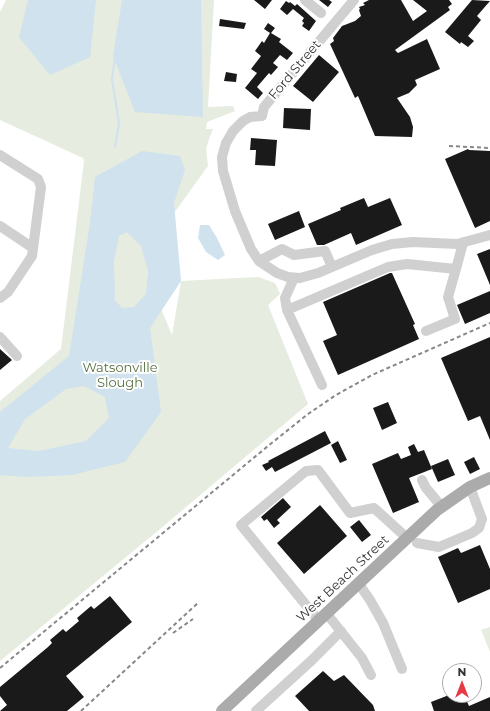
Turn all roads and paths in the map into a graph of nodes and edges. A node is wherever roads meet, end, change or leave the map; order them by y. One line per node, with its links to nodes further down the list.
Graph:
1 (305, 0): 3 (street)
2 (354, 0): 9 (street, Ford Street)
3 (321, 13)
4 (0, 155): 8 (street)
5 (0, 226): 8 (street)
6 (490, 235): 7 (street)
7 (463, 243): 10 (street); 11 (street)
8 (33, 248): 13 (street)
9 (259, 260): 10 (street); 12 (street)
10 (332, 267): 12 (street)
11 (456, 269): 15 (street); 16 (street)
12 (294, 278): 15 (street)
13 (4, 289): 14 (street)
14 (0, 298)
15 (287, 310): 19 (street)
16 (426, 331)
17 (0, 337): 18 (street)
18 (17, 356)
19 (322, 385)
20 (490, 478): 22 (main road, West Beach Street)
21 (422, 480): 23 (street)
22 (470, 487): 23 (main road, West Beach Street); 24 (street)
23 (442, 507): 24 (main road, West Beach Street)
24 (412, 541): 25 (main road, West Beach Street); 26 (street)
25 (359, 584): 26 (main road, West Beach Street); 28 (street)
26 (323, 617): 27 (street); 30 (main road, West Beach Street)
27 (341, 631): 29 (street); 31 (street)
28 (402, 669)
29 (370, 675)
30 (222, 711)
31 (256, 711)

